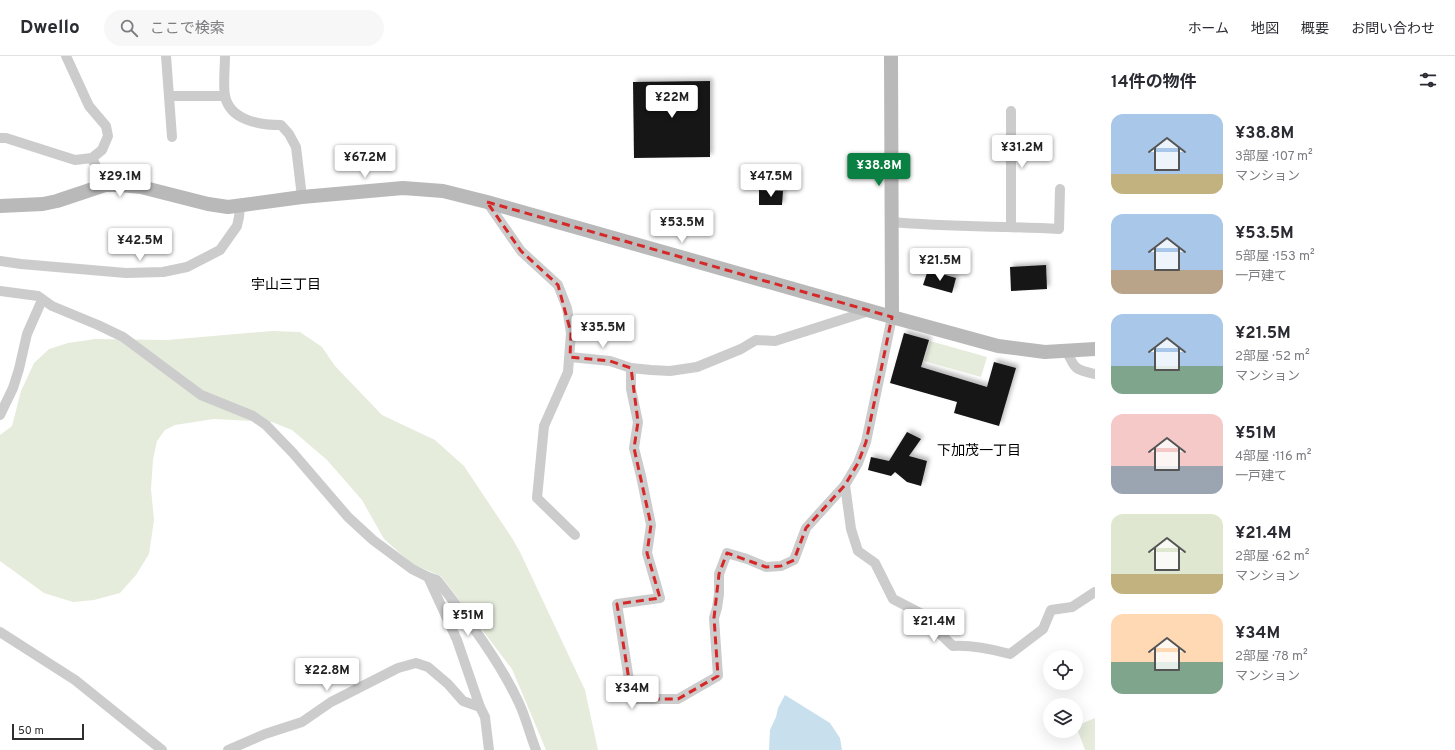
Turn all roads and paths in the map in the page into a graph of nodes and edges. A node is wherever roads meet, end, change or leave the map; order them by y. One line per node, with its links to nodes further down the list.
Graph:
1 (66, 56): 10 (street)
2 (166, 56): 5 (street)
3 (226, 56): 6 (street)
4 (891, 56): 17 (street)
5 (169, 96): 6 (street); 8 (street)
6 (225, 96): 13 (street)
7 (1011, 111): 18 (street)
8 (172, 137)
9 (0, 138): 10 (street)
10 (92, 158): 11 (street)
11 (105, 185): 15 (street); 16 (street)
12 (1060, 189): 18 (street)
13 (302, 197): 14 (street); 16 (street)
14 (487, 202): 22 (street); 26 (street)
15 (0, 206)
16 (240, 206): 19 (street)
17 (892, 222): 18 (street); 23 (street)
18 (1011, 226)
19 (0, 261)
20 (0, 291): 21 (street)
21 (42, 300): 29 (street); 32 (street)
22 (870, 311): 23 (street); 27 (street)
23 (892, 317): 25 (street); 30 (street)
24 (1095, 349): 25 (street)
25 (1067, 351): 28 (street)
26 (570, 357): 27 (street); 31 (street)
27 (631, 368): 30 (street)
28 (1095, 374)
29 (0, 416)
30 (845, 485): 33 (street)
31 (575, 535)
32 (428, 577): 35 (street); 39 (street)
33 (1095, 592)
34 (0, 632): 36 (street)
35 (480, 707): 37 (street); 38 (street)
36 (162, 750)
37 (228, 750)
38 (489, 750)
39 (536, 750)

